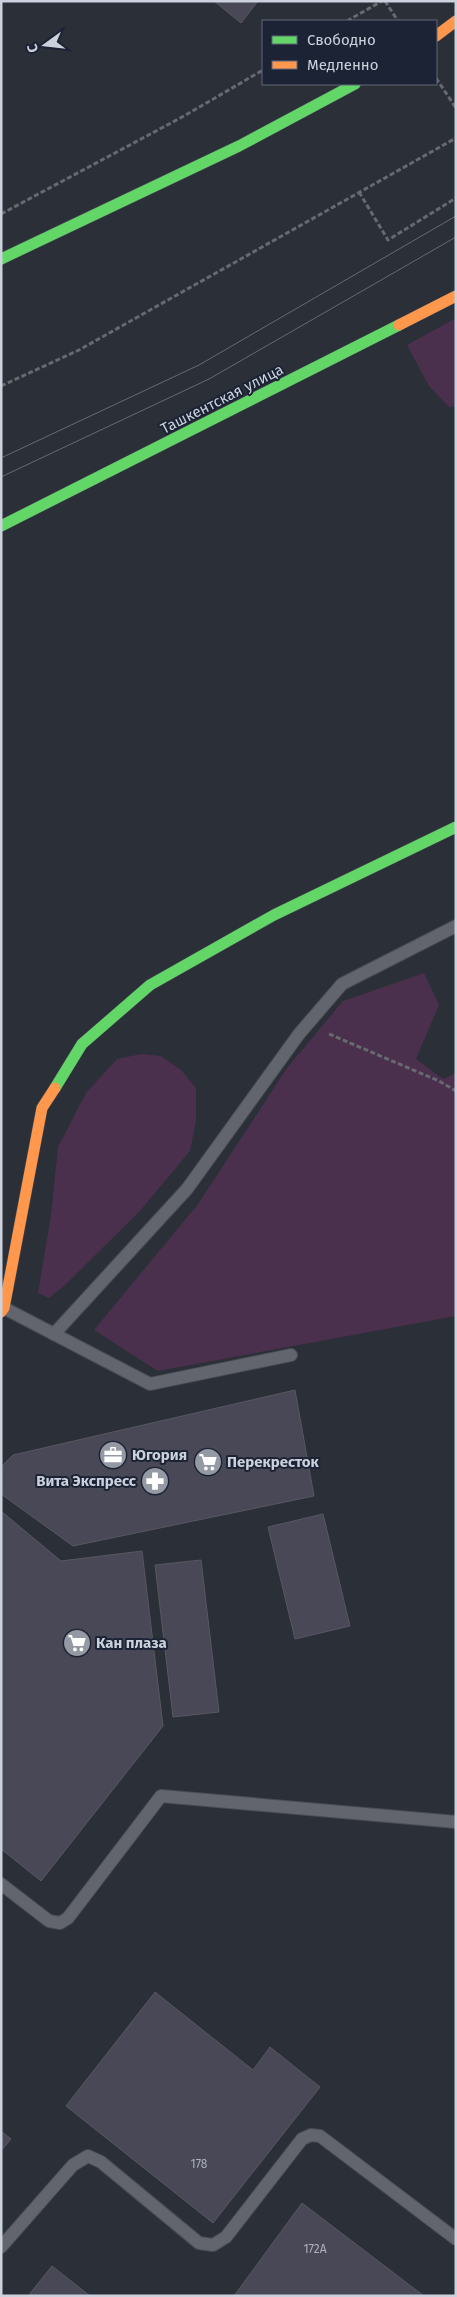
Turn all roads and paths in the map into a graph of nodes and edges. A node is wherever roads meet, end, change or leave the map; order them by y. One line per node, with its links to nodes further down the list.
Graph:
1 (383, 1): 2 (path); 3 (path)
2 (349, 20)
3 (397, 20)
4 (456, 21): 5 (main road)
5 (437, 35)
6 (262, 71): 13 (path)
7 (437, 80): 9 (path)
8 (353, 85): 14 (main road)
9 (456, 108)
10 (456, 138): 11 (path)
11 (359, 192): 12 (path); 16 (path)
12 (456, 198)
13 (1, 214)
14 (1, 259)
15 (456, 296): 17 (main road, Ташкентская улица)
16 (1, 386)
17 (1, 526)
18 (456, 827): 22 (main road)
19 (456, 926): 20 (lane)
20 (306, 1025): 21 (path); 23 (lane)
21 (456, 1091)
22 (3, 1310): 23 (lane)
23 (54, 1334): 24 (lane)
24 (291, 1355)
25 (456, 1822): 26 (lane)
26 (1, 1884)
27 (456, 2239): 28 (lane)
28 (1, 2247)

